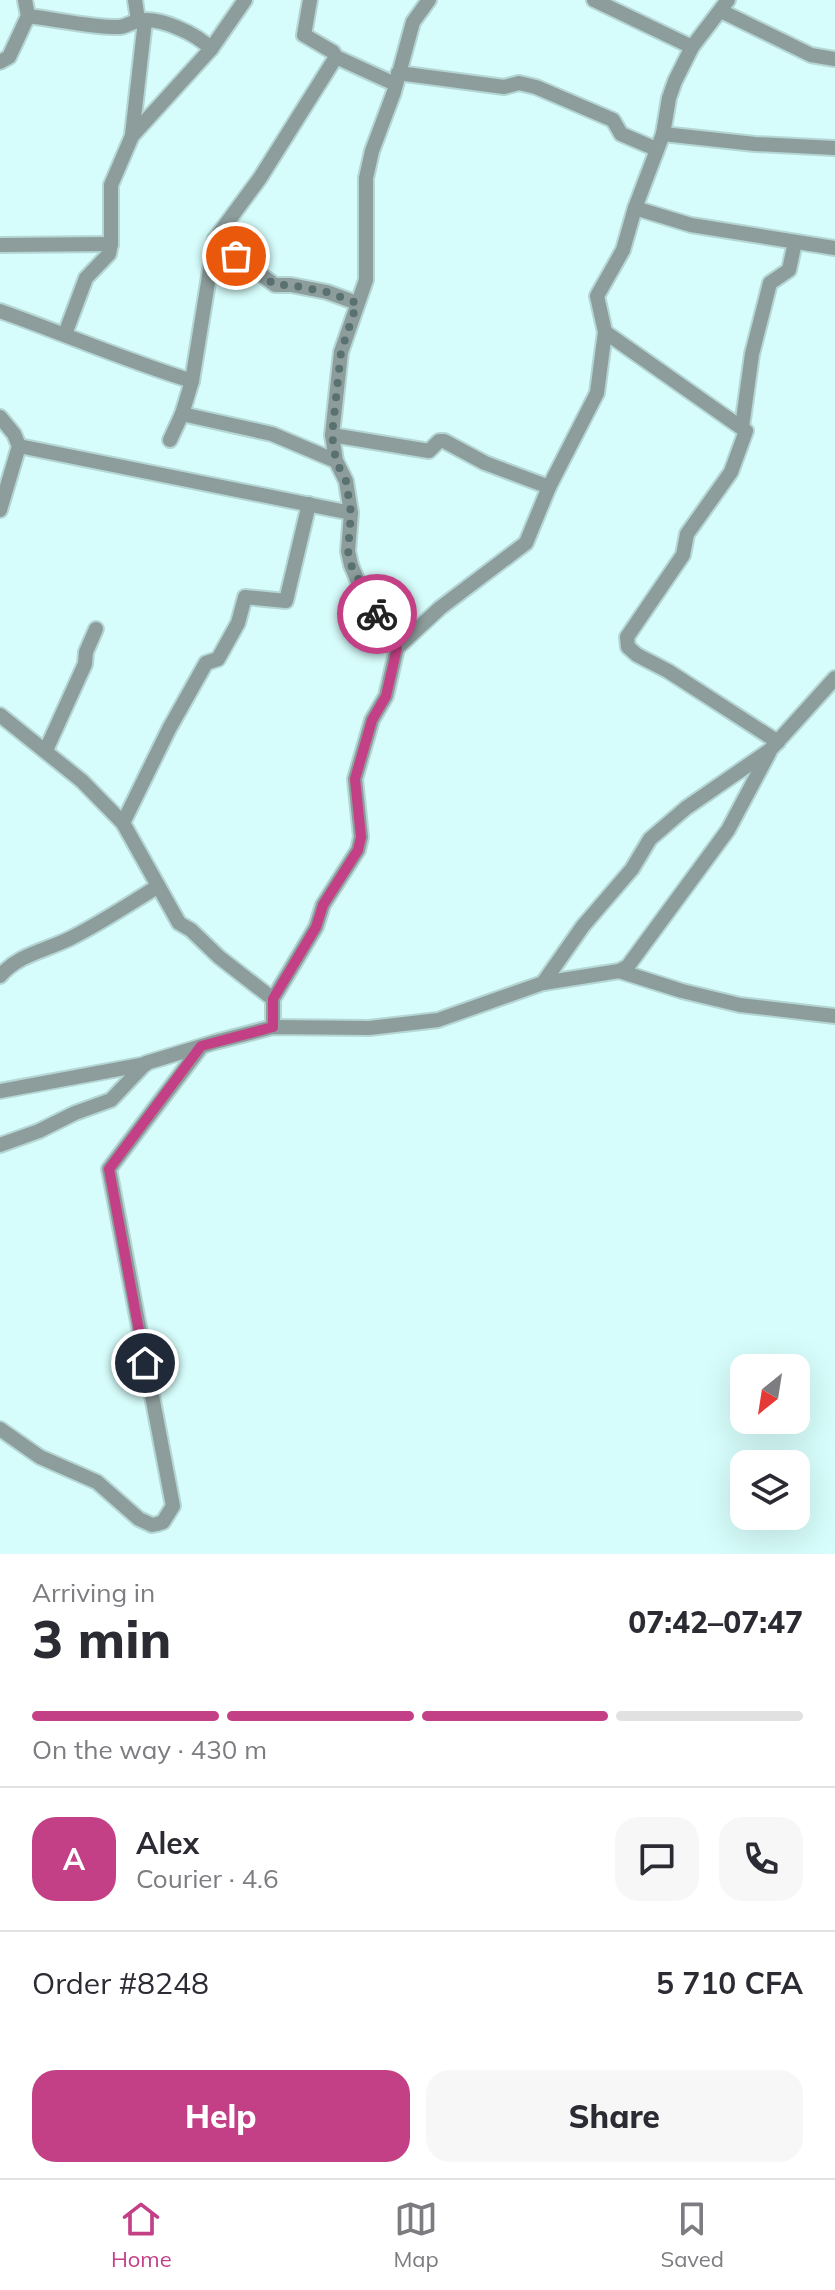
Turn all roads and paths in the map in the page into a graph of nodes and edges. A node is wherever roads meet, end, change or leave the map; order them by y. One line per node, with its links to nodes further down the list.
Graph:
1 (25, 0): 8 (street)
2 (135, 0): 9 (street)
3 (310, 0): 12 (street)
4 (429, 0): 15 (street)
5 (594, 0): 10 (street)
6 (242, 1): 11 (street)
7 (725, 6): 10 (street); 13 (street)
8 (28, 16): 9 (street); 14 (street)
9 (141, 20): 11 (street); 17 (street)
10 (692, 47): 16 (street)
11 (211, 49): 17 (street)
12 (336, 57): 15 (street); 24 (street)
13 (835, 59)
14 (0, 62)
15 (396, 79): 19 (street); 26 (street)
16 (663, 134): 18 (street); 19 (street)
17 (132, 136): 22 (street)
18 (835, 148)
19 (656, 149): 20 (street)
20 (635, 208): 21 (street); 28 (street)
21 (795, 242): 25 (street); 33 (street)
22 (111, 244): 23 (street); 29 (street)
23 (0, 245)
24 (214, 247): 26 (street); 30 (street)
25 (835, 248)
26 (357, 303): 34 (street)
27 (0, 311): 29 (street)
28 (605, 332): 33 (street); 38 (street)
29 (65, 334): 30 (street)
30 (192, 381): 31 (street)
31 (182, 414): 35 (street); 37 (street)
32 (0, 417): 36 (street)
33 (742, 427): 46 (street)
34 (332, 435): 37 (street); 38 (street)
35 (170, 440)
36 (19, 446): 39 (street); 40 (street)
37 (336, 461): 41 (street)
38 (549, 487): 43 (street)
39 (309, 504): 41 (street); 48 (street)
40 (0, 510)
41 (351, 513): 43 (street)
42 (96, 629): 47 (street)
43 (397, 648): 53 (street)
44 (835, 678): 46 (street)
45 (0, 715): 47 (street)
46 (774, 746): 50 (street); 52 (street)
47 (46, 750): 48 (street)
48 (123, 823): 49 (street)
49 (157, 887): 51 (street); 53 (street)
50 (619, 971): 52 (street); 54 (street)
51 (0, 976)
52 (543, 983): 55 (street)
53 (273, 999): 55 (street)
54 (835, 1016)
55 (273, 1027): 56 (street)
56 (201, 1046): 57 (street); 60 (street)
57 (146, 1063): 58 (street); 59 (street)
58 (0, 1091)
59 (0, 1145)
60 (0, 1429)

